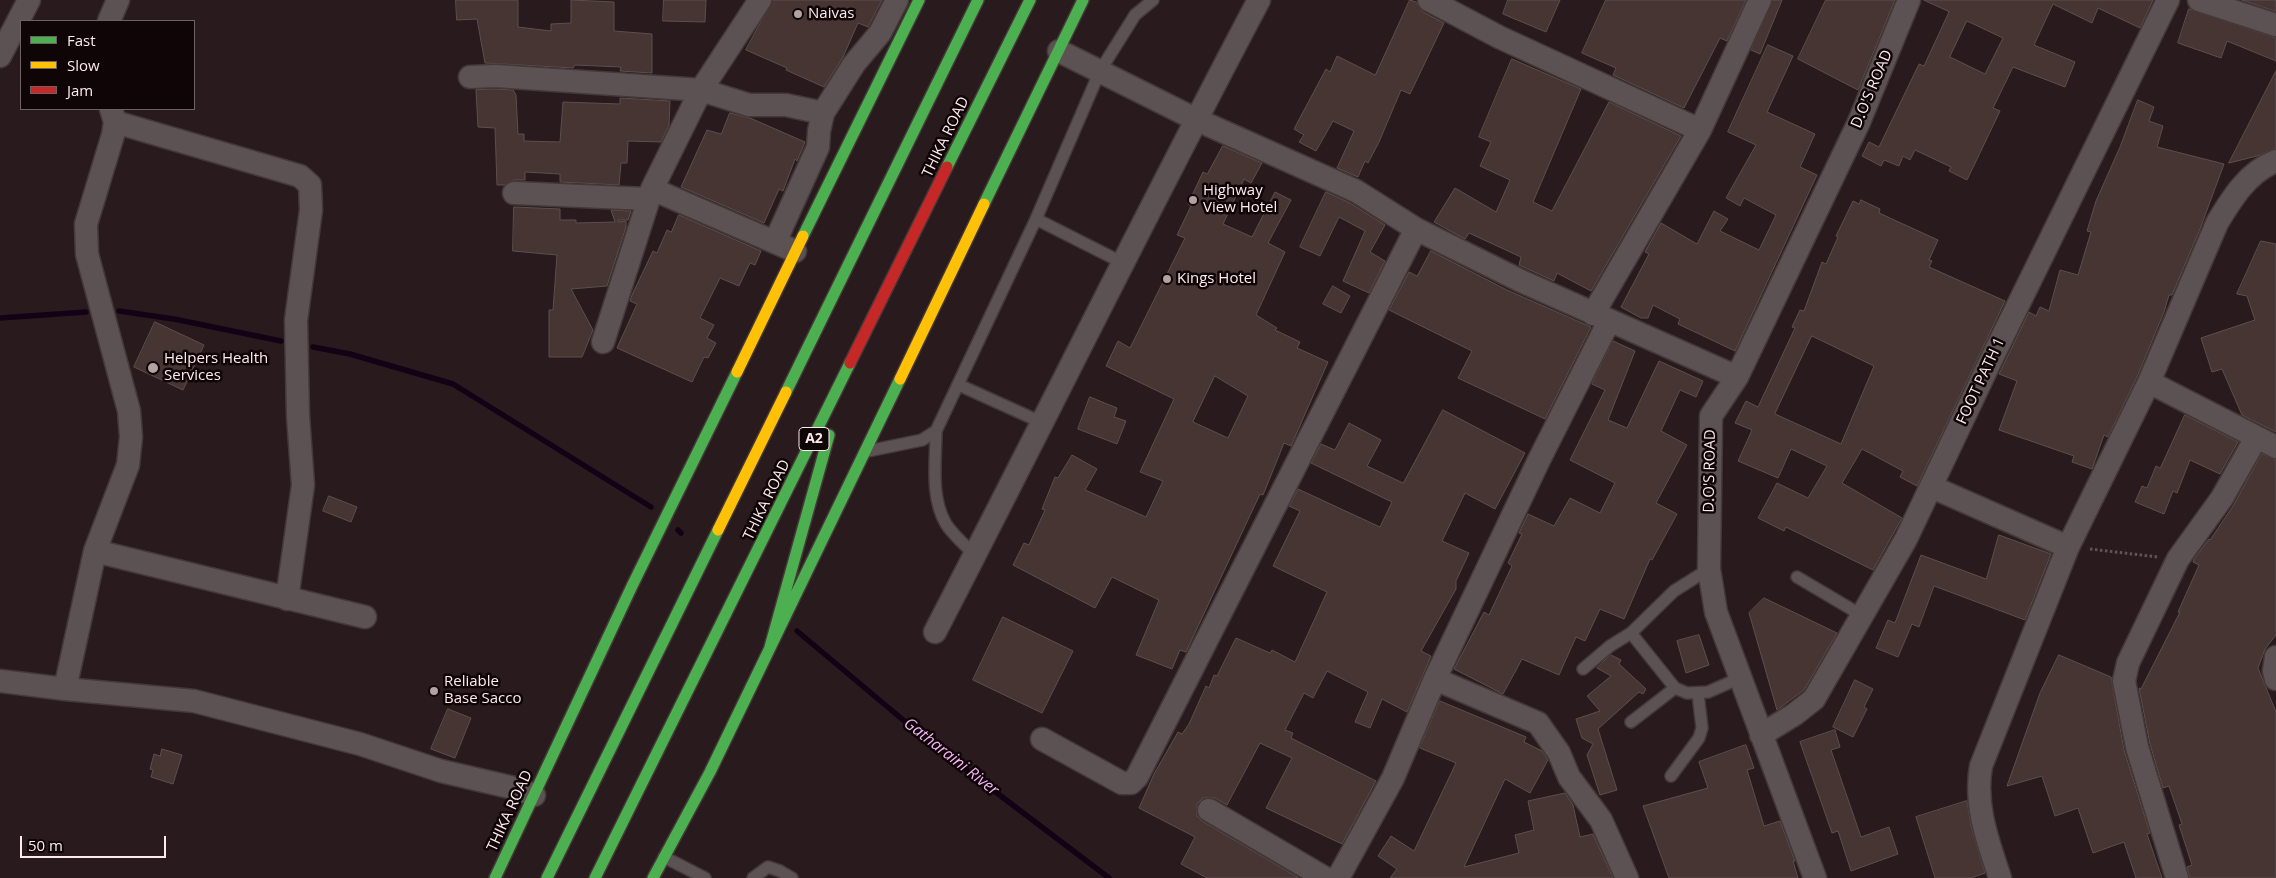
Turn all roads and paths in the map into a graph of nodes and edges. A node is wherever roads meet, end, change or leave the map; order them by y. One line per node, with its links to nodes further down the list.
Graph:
1 (29, 0): 19 (street)
2 (118, 0): 16 (street)
3 (760, 0): 22 (street)
4 (897, 0): 23 (street)
5 (919, 0): 33 (main road, THIKA ROAD)
6 (1030, 0): 37 (main road, THIKA ROAD / A2)
7 (1083, 0): 18 (main road)
8 (1153, 0): 20 (lane)
9 (1259, 0): 25 (street)
10 (1429, 0): 26 (street)
11 (1760, 0): 26 (street)
12 (1909, 0): 38 (street, D.O'S ROAD)
13 (2168, 0): 45 (street, FOOT PATH 1)
14 (2199, 0): 17 (street)
15 (977, 1): 75 (main road, THIKA ROAD)
16 (109, 20)
17 (2276, 25)
18 (1058, 51): 20 (street); 44 (main road)
19 (0, 56)
20 (1100, 71): 25 (street); 30 (lane)
21 (470, 77): 22 (street)
22 (701, 90): 23 (street); 29 (street)
23 (823, 113): 32 (street)
24 (113, 115): 47 (street); 52 (street)
25 (1196, 119): 31 (street); 34 (street)
26 (1700, 130): 35 (street)
27 (2276, 161): 39 (street)
28 (514, 192): 29 (street)
29 (650, 194): 32 (street); 36 (street)
30 (1036, 219): 34 (lane); 40 (lane)
31 (1416, 229): 35 (street); 69 (street)
32 (775, 242): 33 (street)
33 (795, 250): 71 (main road, THIKA ROAD)
34 (1123, 263): 41 (street)
35 (1601, 318): 38 (street); 61 (street)
36 (603, 342)
37 (846, 373): 57 (main road); 76 (main road, THIKA ROAD / A2)
38 (1737, 377): 50 (street, D.O'S ROAD)
39 (2149, 382): 43 (street); 46 (street)
40 (959, 385): 41 (lane); 42 (lane)
41 (1043, 423): 48 (street)
42 (936, 431): 44 (lane); 48 (lane)
43 (2266, 443): 49 (street)
44 (864, 452): 57 (main road)
45 (1932, 488): 46 (street); 53 (street, FOOT PATH 1)
46 (2068, 547): 49 (path); 85 (street)
47 (95, 551): 52 (street); 65 (street)
48 (975, 556): 55 (street)
49 (2178, 559): 86 (street)
50 (1709, 569): 56 (lane); 60 (street, D.O'S ROAD)
51 (1797, 577): 53 (lane)
52 (287, 599): 54 (street)
53 (1863, 616): 68 (street, FOOT PATH 1)
54 (365, 617)
55 (935, 632)
56 (1631, 633): 59 (lane); 64 (lane)
57 (770, 647): 73 (main road)
58 (2276, 657): 62 (street)
59 (1583, 669)
60 (1740, 678): 66 (lane); 68 (street, D.O'S ROAD)
61 (1435, 679): 82 (street); 83 (street)
62 (2276, 679)
63 (0, 681): 65 (street)
64 (1675, 688): 66 (lane); 67 (lane)
65 (65, 689): 71 (street)
66 (1698, 694): 70 (lane)
67 (1631, 722)
68 (1761, 735): 84 (street, D.O'S ROAD)
69 (1042, 739)
70 (1671, 776)
71 (534, 795): 74 (main road, THIKA ROAD)
72 (1209, 810): 81 (street)
73 (664, 857): 77 (main road); 78 (lane)
74 (495, 878)
75 (547, 878)
76 (595, 878)
77 (653, 878)
78 (705, 878)
79 (753, 878): 80 (lane)
80 (792, 878)
81 (1325, 878)
82 (1338, 878)
83 (1627, 878)
84 (1815, 878)
85 (2000, 878)
86 (2178, 878)

